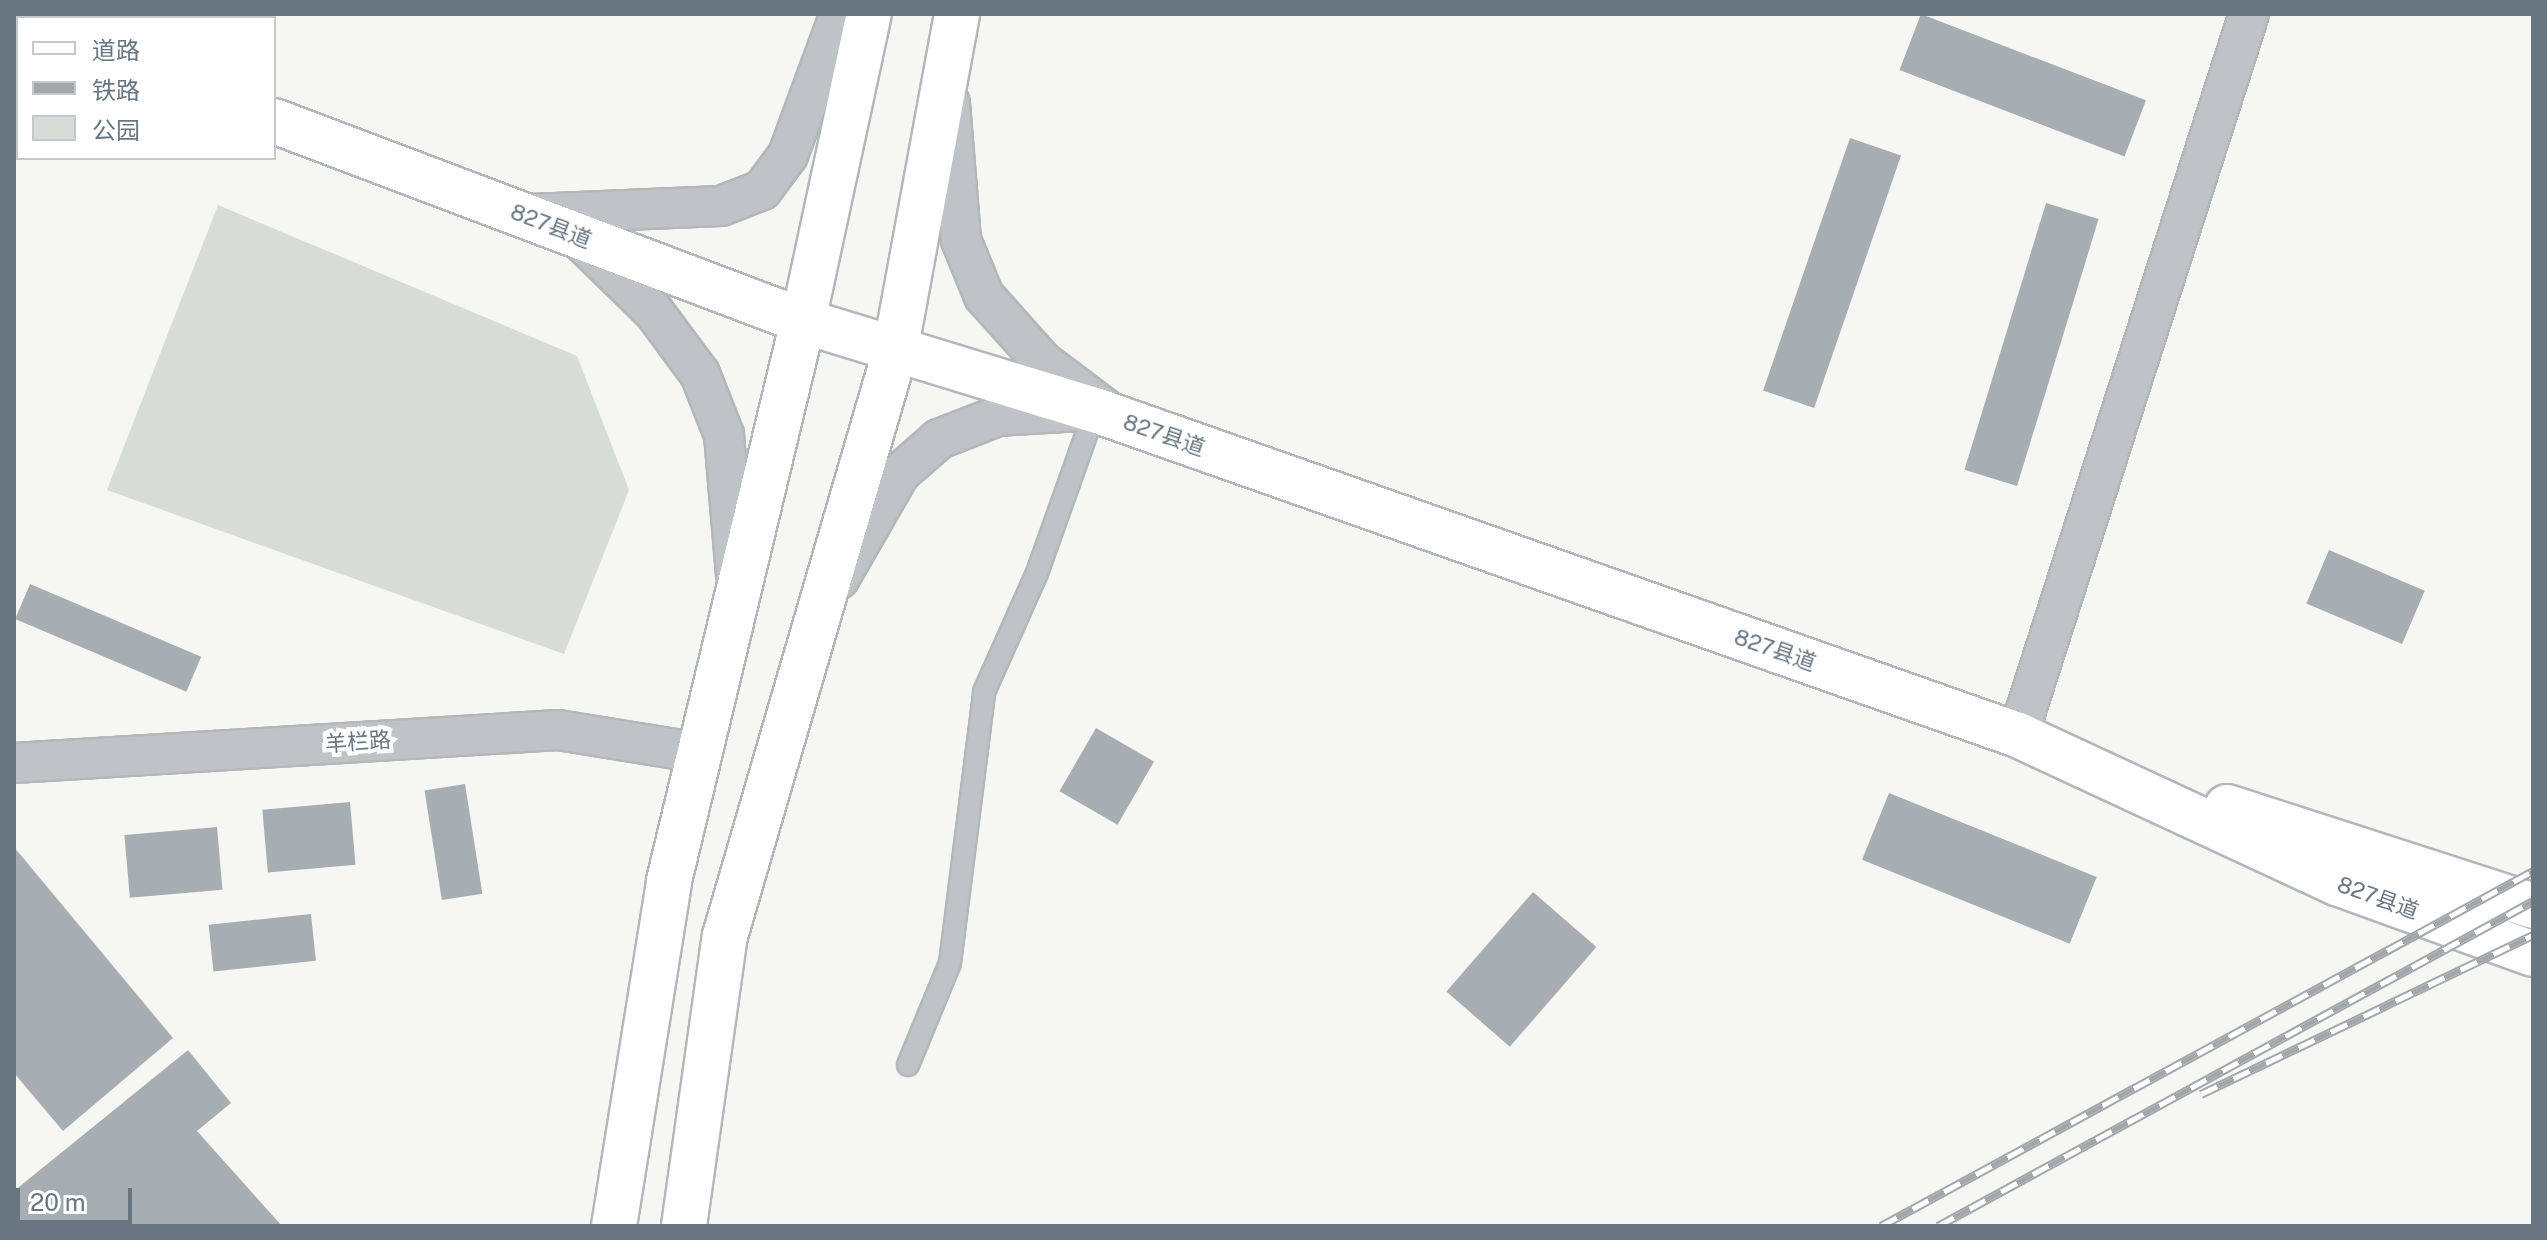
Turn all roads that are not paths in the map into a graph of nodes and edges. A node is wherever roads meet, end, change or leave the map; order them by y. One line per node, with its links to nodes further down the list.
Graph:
1 (840, 14): 7 (street)
2 (869, 14): 9 (main road)
3 (957, 14): 5 (main road)
4 (2249, 14): 14 (street)
5 (947, 69): 10 (main road); 11 (street)
6 (276, 122): 7 (main road, 827县道)
7 (521, 214): 8 (main road, 827县道)
8 (575, 235): 9 (main road, 827县道); 12 (street)
9 (803, 321): 10 (main road, 827县道); 12 (main road)
10 (895, 352): 11 (main road, 827县道); 13 (main road)
11 (1107, 414): 13 (street); 14 (main road, 827县道); 19 (lane)
12 (738, 593): 15 (main road)
13 (818, 616): 21 (main road)
14 (2036, 743): 17 (main road, 827县道); 18 (main road, 827县道)
15 (700, 753): 16 (street, 羊栏路); 20 (main road)
16 (14, 763)
17 (2533, 906)
18 (2533, 954)
19 (908, 1065)
20 (614, 1226)
21 (684, 1226)

